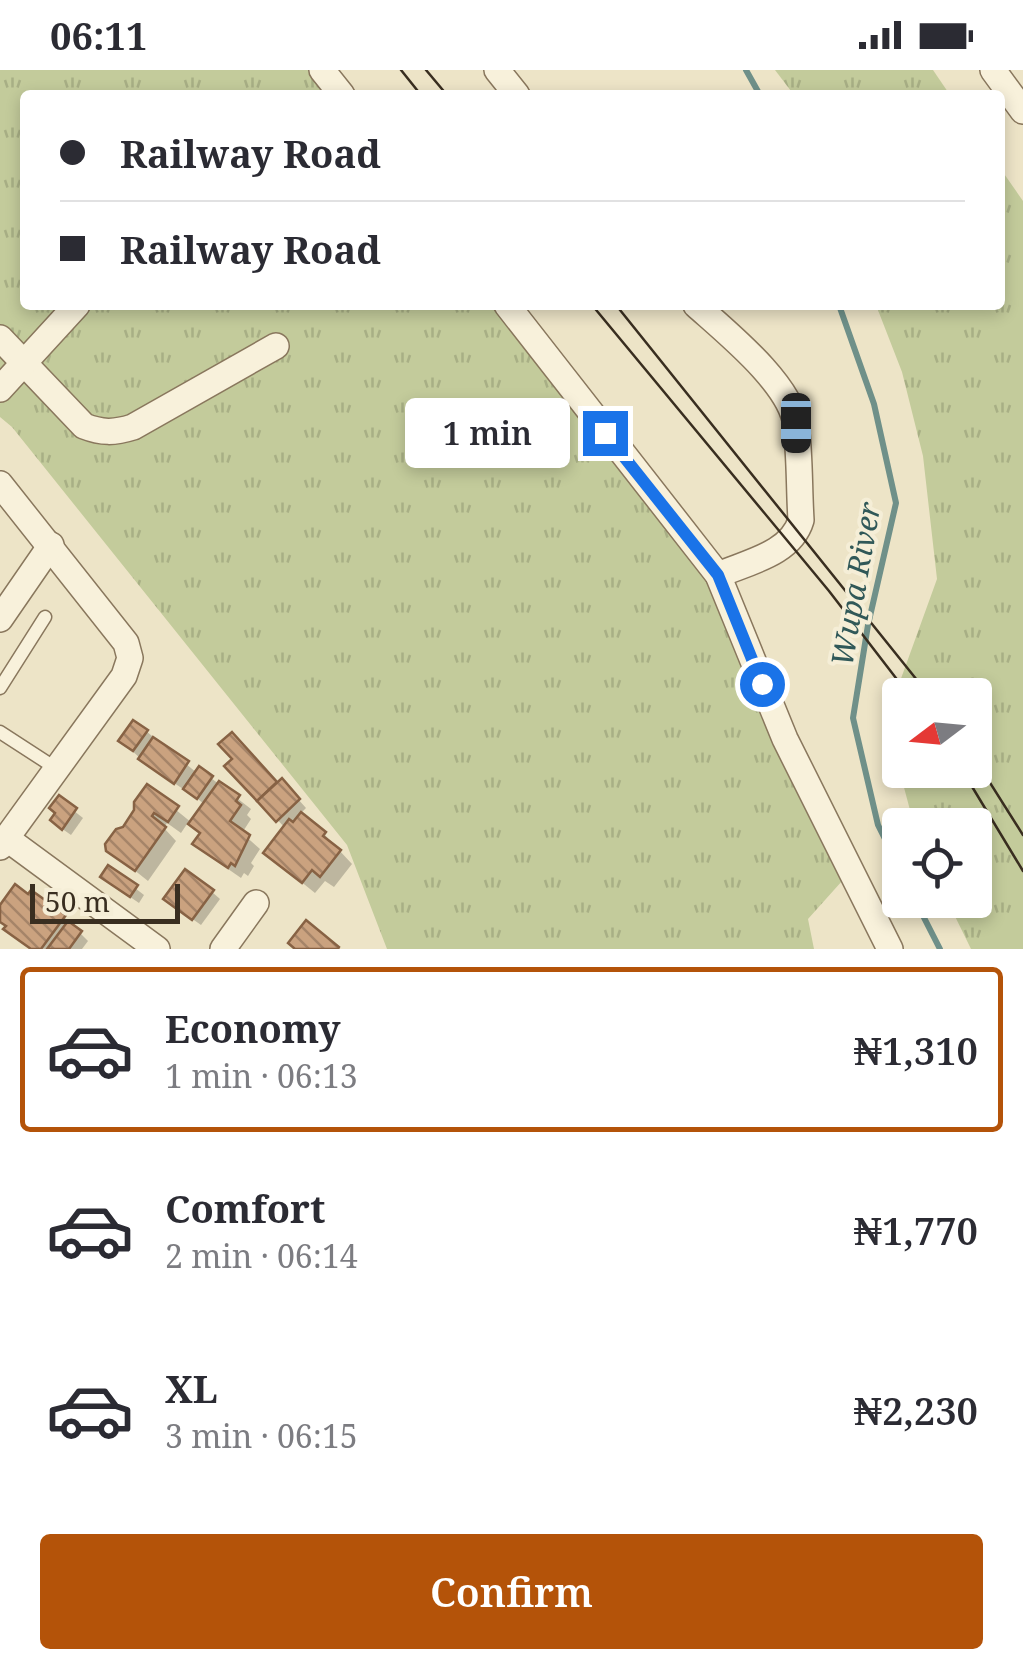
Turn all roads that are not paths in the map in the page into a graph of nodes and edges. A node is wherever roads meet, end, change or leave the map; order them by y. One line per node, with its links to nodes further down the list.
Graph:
1 (322, 70): 4 (street)
2 (497, 70): 5 (street)
3 (993, 70): 6 (street)
4 (338, 90)
5 (513, 90)
6 (1023, 111)
7 (73, 310): 12 (street)
8 (510, 310): 16 (street)
9 (701, 310): 16 (street)
10 (0, 338): 12 (street)
11 (276, 346): 12 (street)
12 (23, 364): 13 (street)
13 (0, 389)
14 (0, 484): 15 (street)
15 (51, 546): 18 (street); 21 (street)
16 (718, 575): 26 (street)
17 (45, 617): 19 (lane)
18 (0, 619)
19 (0, 688)
20 (0, 732): 21 (lane)
21 (57, 769): 22 (street)
22 (3, 843): 24 (street)
23 (256, 903): 25 (street)
24 (157, 949)
25 (222, 949)
26 (890, 949)

